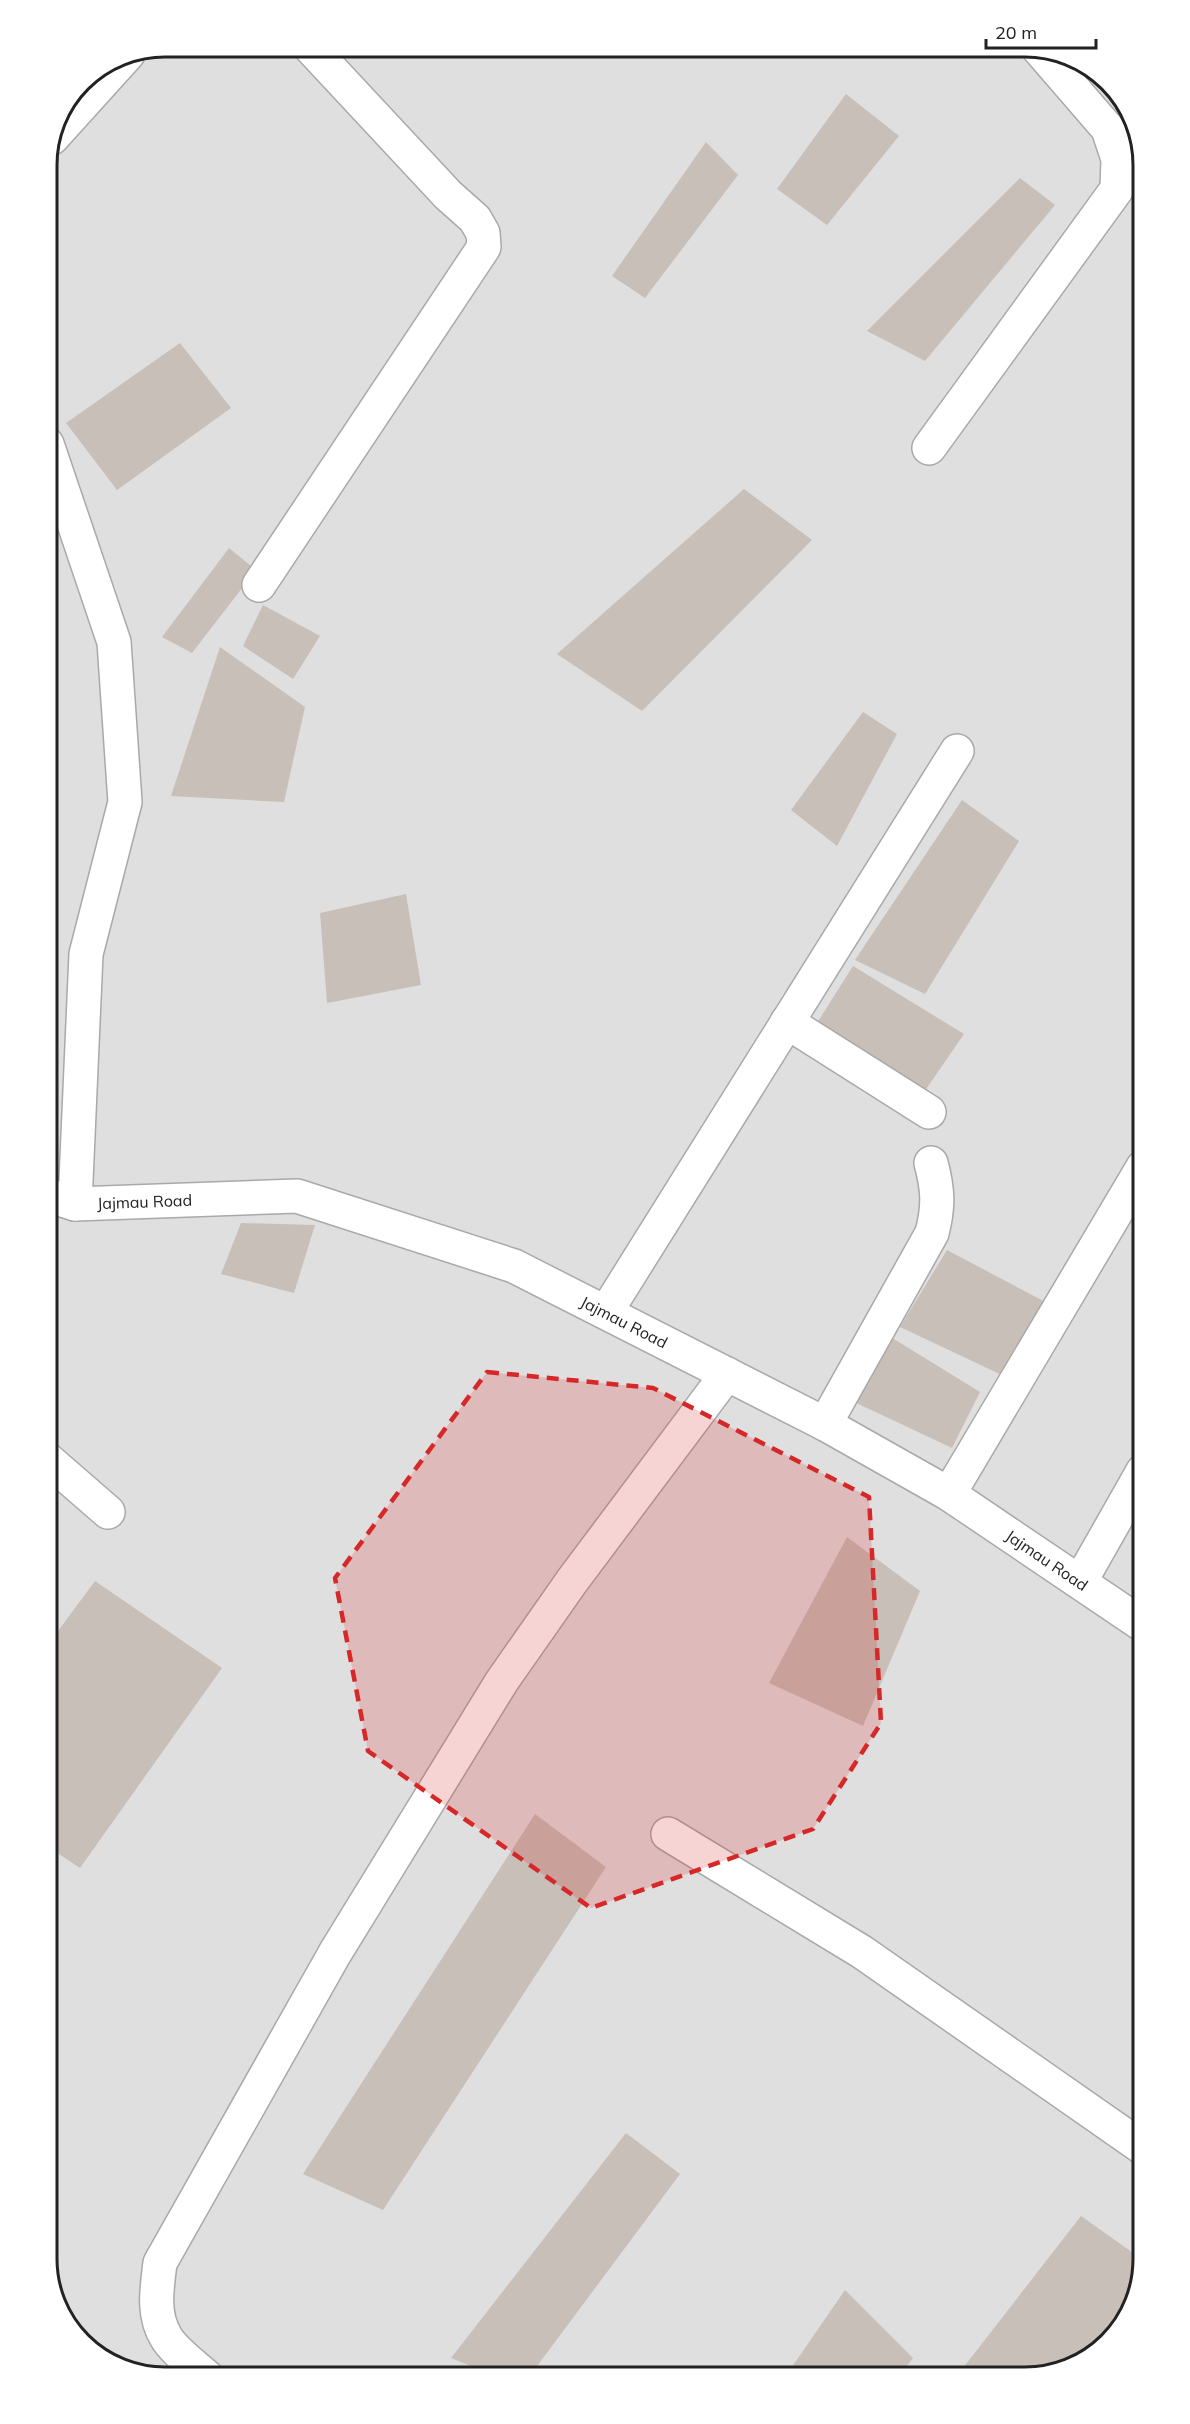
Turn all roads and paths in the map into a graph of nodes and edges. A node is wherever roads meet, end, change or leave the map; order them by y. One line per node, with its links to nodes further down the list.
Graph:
1 (320, 57): 7 (street)
2 (1048, 60): 5 (street)
3 (113, 70): 4 (street)
4 (66, 123)
5 (929, 448)
6 (57, 474): 13 (street)
7 (259, 585)
8 (957, 751): 9 (street)
9 (787, 1022): 10 (street); 14 (street)
10 (929, 1112)
11 (931, 1162): 16 (street)
12 (1133, 1184): 19 (street)
13 (61, 1199): 14 (street, Jajmau Road)
14 (606, 1312): 15 (street, Jajmau Road)
15 (727, 1374): 16 (street, Jajmau Road); 25 (street)
16 (825, 1424): 19 (street, Jajmau Road)
17 (57, 1468): 20 (street)
18 (1133, 1489): 21 (street)
19 (949, 1494): 21 (street, Jajmau Road)
20 (108, 1512)
21 (1080, 1582): 22 (street, Jajmau Road)
22 (1133, 1618)
23 (668, 1834): 24 (street)
24 (1133, 2141)
25 (196, 2367)

